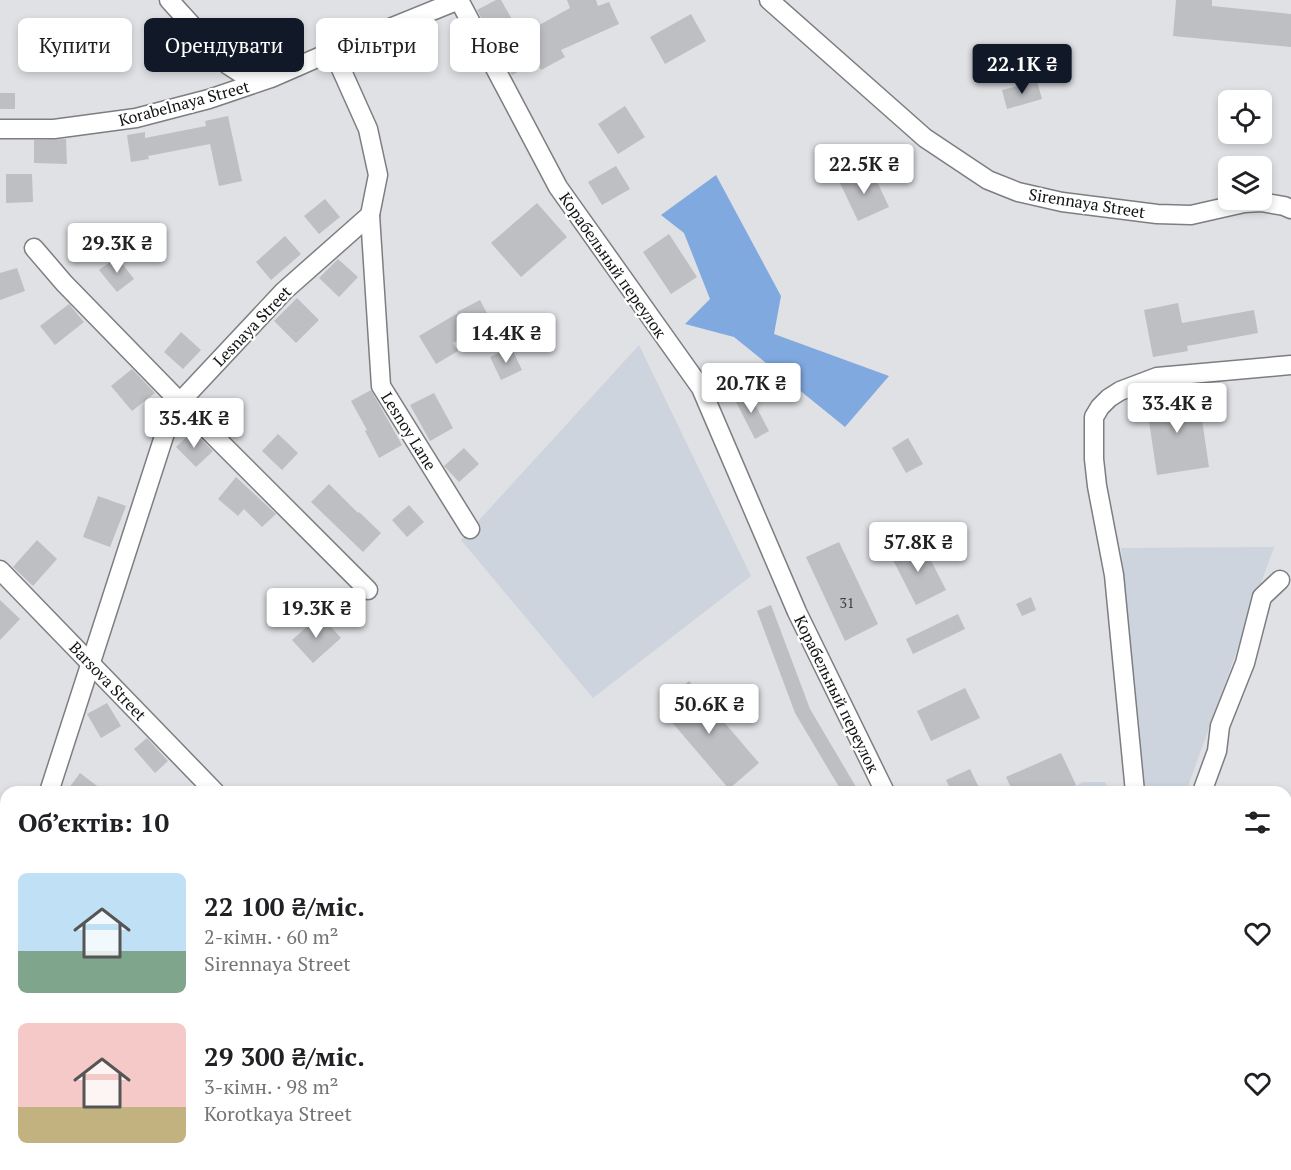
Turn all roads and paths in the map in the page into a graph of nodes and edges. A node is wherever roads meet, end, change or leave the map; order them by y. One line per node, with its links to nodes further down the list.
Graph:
1 (169, 0): 7 (street)
2 (459, 0): 4 (street, Korabelnaya Street); 21 (street, Корабельный переулок)
3 (769, 0): 9 (street, Sirennaya Street)
4 (415, 18)
5 (316, 58): 7 (street, Korabelnaya Street)
6 (342, 72): 10 (street)
7 (271, 78): 8 (street, Korabelnaya Street)
8 (0, 129)
9 (1291, 209)
10 (370, 215): 13 (street, Lesnaya Street); 14 (street, Lesnoy Lane)
11 (34, 248): 13 (street)
12 (1291, 365): 22 (street)
13 (180, 402): 17 (street); 18 (street, Lesnaya Street)
14 (470, 529)
15 (0, 570): 18 (street, Barsova Street)
16 (1280, 580): 23 (street)
17 (368, 590)
18 (92, 664): 19 (street, Lesnaya Street); 20 (street, Barsova Street)
19 (51, 786)
20 (209, 786)
21 (882, 786)
22 (1134, 786)
23 (1204, 786)

